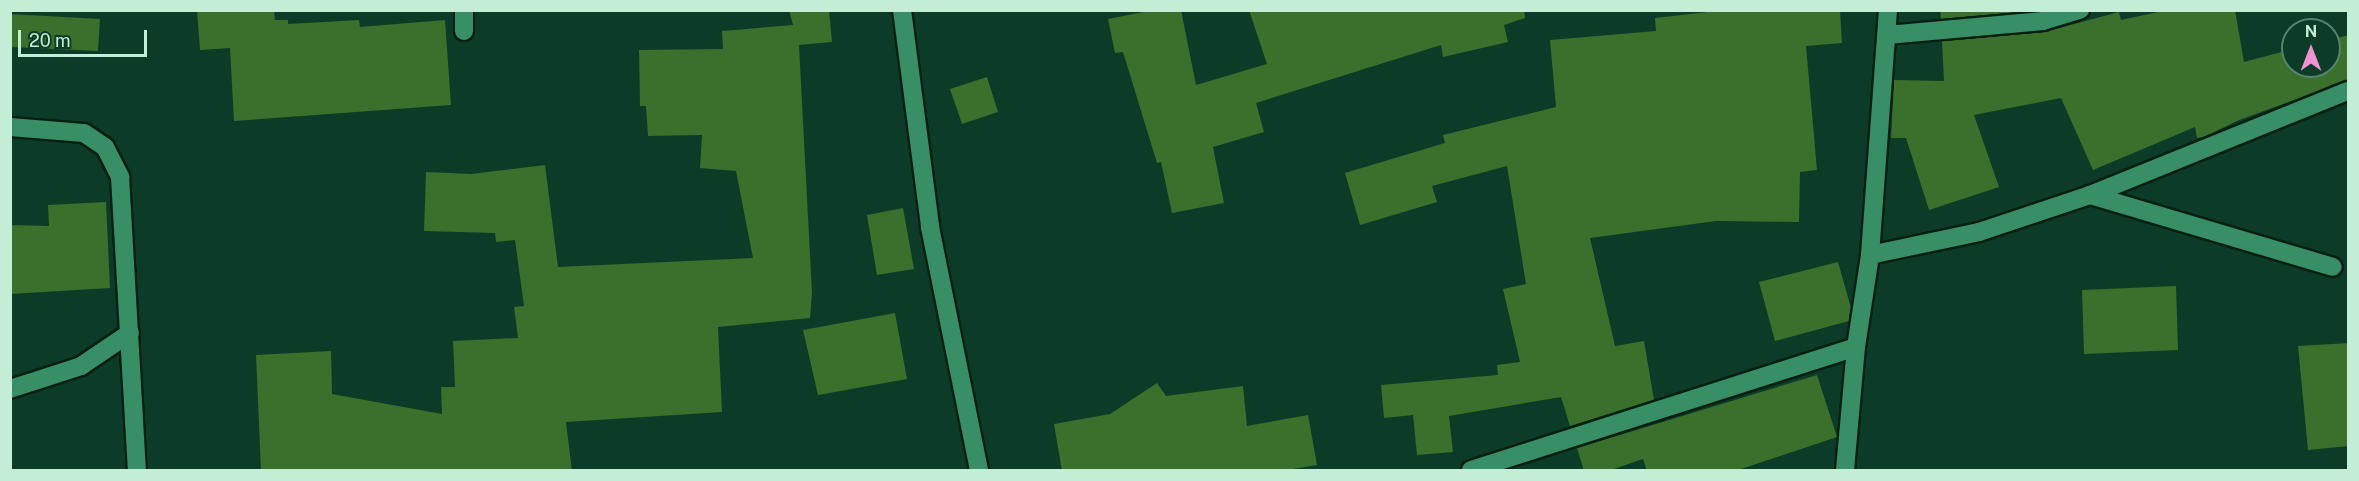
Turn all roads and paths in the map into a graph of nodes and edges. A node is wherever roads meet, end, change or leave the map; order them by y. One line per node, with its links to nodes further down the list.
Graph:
1 (464, 10): 5 (street)
2 (902, 10): 16 (street)
3 (1888, 10): 6 (street)
4 (2080, 10): 6 (street)
5 (464, 31)
6 (1887, 35): 10 (street)
7 (2349, 91): 9 (street)
8 (10, 127): 12 (street)
9 (2090, 195): 10 (street); 11 (street)
10 (1870, 255): 13 (street)
11 (2333, 267)
12 (130, 333): 14 (street); 15 (street)
13 (1856, 347): 17 (street); 18 (street)
14 (10, 389)
15 (137, 471)
16 (979, 471)
17 (1471, 471)
18 (1845, 471)

